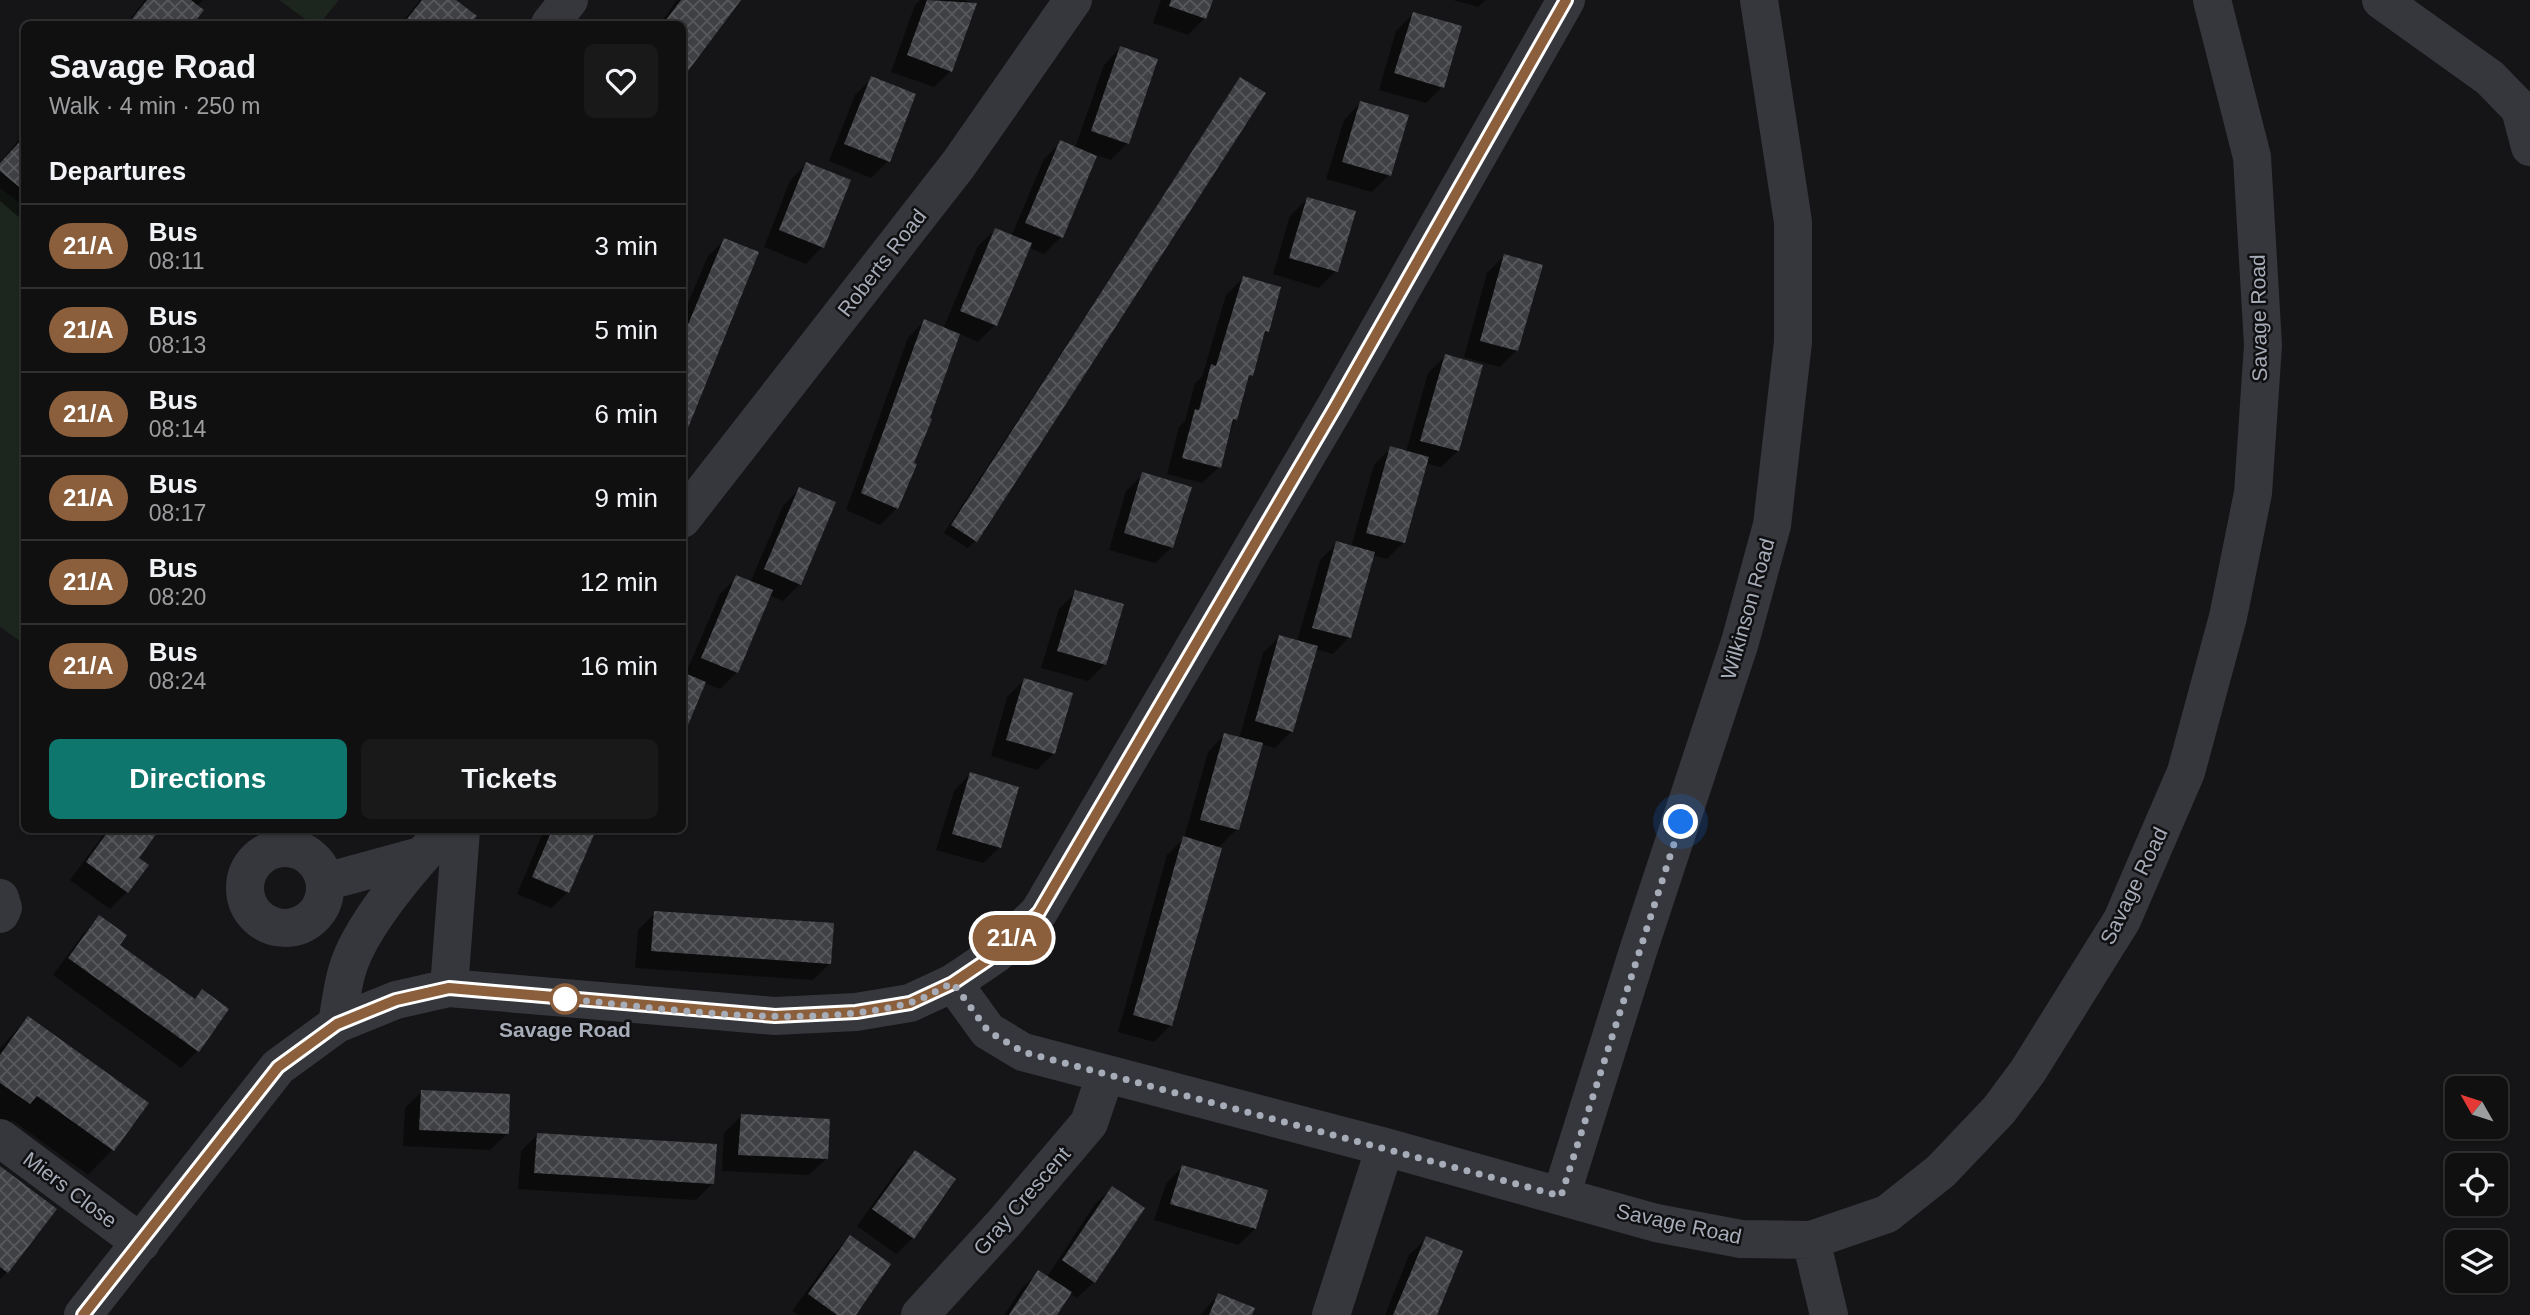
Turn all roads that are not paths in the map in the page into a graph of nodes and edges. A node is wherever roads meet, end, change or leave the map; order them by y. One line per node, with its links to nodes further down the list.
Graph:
1 (569, 0): 7 (street)
2 (1073, 0): 9 (street, Roberts Road)
3 (1566, 0): 15 (street)
4 (1759, 0): 21 (street, Wilkinson Road)
5 (2212, 0): 22 (street, Savage Road)
6 (2381, 0): 8 (street)
7 (552, 21)
8 (2530, 147)
9 (686, 514)
10 (461, 833): 16 (street)
11 (433, 843): 12 (street); 17 (street)
12 (325, 882)
13 (0, 898): 14 (street)
14 (0, 914)
15 (953, 983): 16 (street); 18 (street, Savage Road)
16 (449, 988): 17 (street)
17 (337, 1024): 23 (street)
18 (1105, 1076): 20 (street, Savage Road); 25 (street, Gray Crescent)
19 (0, 1138): 23 (street, Miers Close)
20 (1385, 1147): 21 (street, Savage Road); 26 (street)
21 (1561, 1196): 22 (street, Savage Road)
22 (1811, 1240): 27 (street)
23 (141, 1243): 24 (street)
24 (83, 1315)
25 (920, 1315)
26 (1331, 1315)
27 (1829, 1315)

